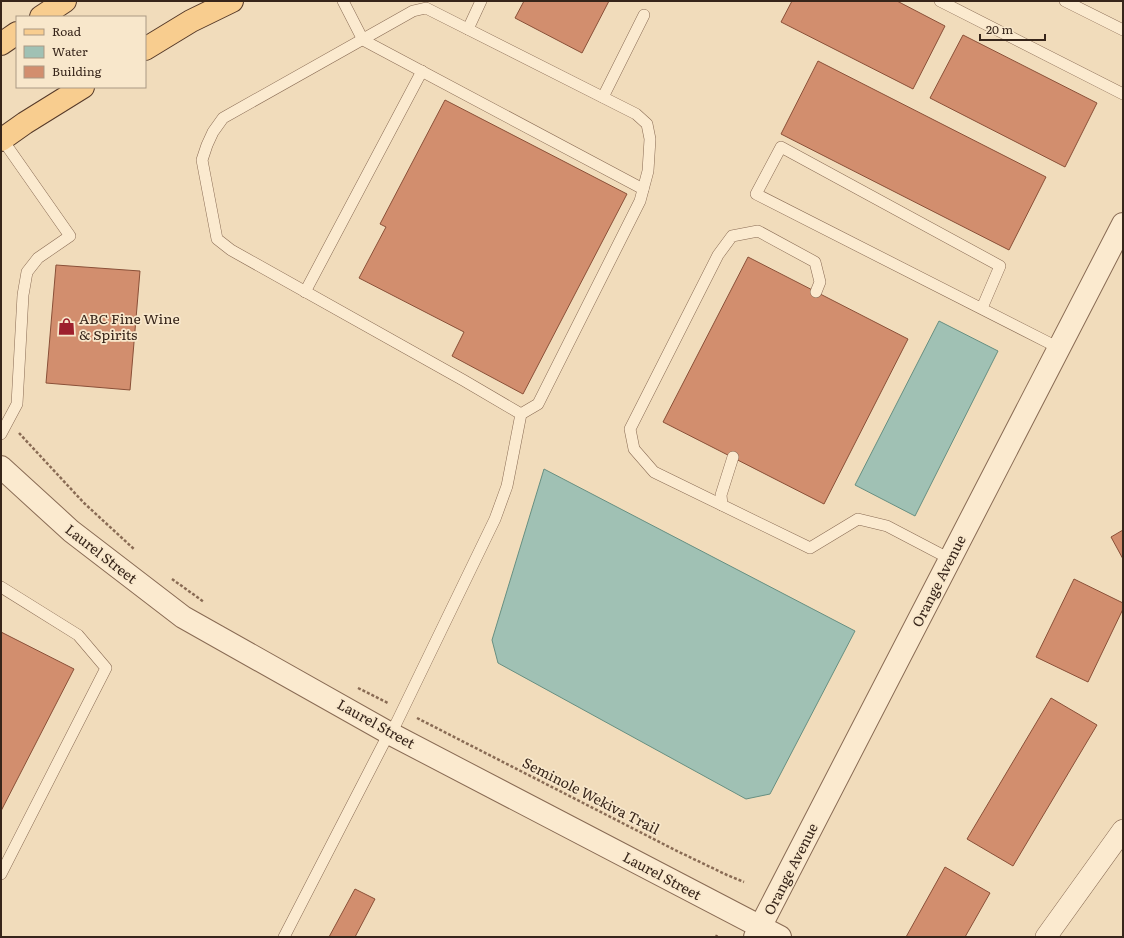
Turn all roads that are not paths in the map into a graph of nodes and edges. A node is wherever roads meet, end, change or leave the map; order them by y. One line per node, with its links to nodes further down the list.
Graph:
1 (65, 1): 9 (main road)
2 (204, 1): 10 (main road)
3 (232, 1): 10 (main road)
4 (342, 1): 14 (lane)
5 (481, 1): 11 (lane)
6 (940, 1): 19 (lane)
7 (1065, 1): 12 (lane)
8 (644, 15): 20 (lane)
9 (42, 16)
10 (191, 21): 16 (main road)
11 (468, 29): 14 (lane); 20 (lane)
12 (1123, 30)
13 (16, 34): 15 (main road)
14 (363, 40): 17 (lane); 24 (lane)
15 (1, 44)
16 (146, 48)
17 (422, 71): 22 (lane); 24 (lane)
18 (80, 88): 21 (main road)
19 (1123, 94)
20 (603, 97): 22 (lane)
21 (2, 140): 29 (lane)
22 (643, 189): 28 (lane)
23 (1123, 224): 27 (street, Orange Avenue)
24 (305, 292): 28 (lane)
25 (816, 292): 32 (lane)
26 (982, 308): 26 (lane); 27 (lane)
27 (1059, 348): 33 (street, Orange Avenue)
28 (521, 414): 35 (lane)
29 (1, 434)
30 (733, 457): 32 (lane)
31 (1, 467): 35 (street, Laurel Street)
32 (722, 505): 33 (lane)
33 (950, 559): 38 (street, Orange Avenue)
34 (1, 586): 37 (lane)
35 (390, 733): 38 (street, Laurel Street); 39 (lane)
36 (1123, 830): 41 (street)
37 (1, 874)
38 (758, 932): 40 (street, Laurel Street)
39 (284, 937)
40 (780, 937)
41 (1046, 937)

